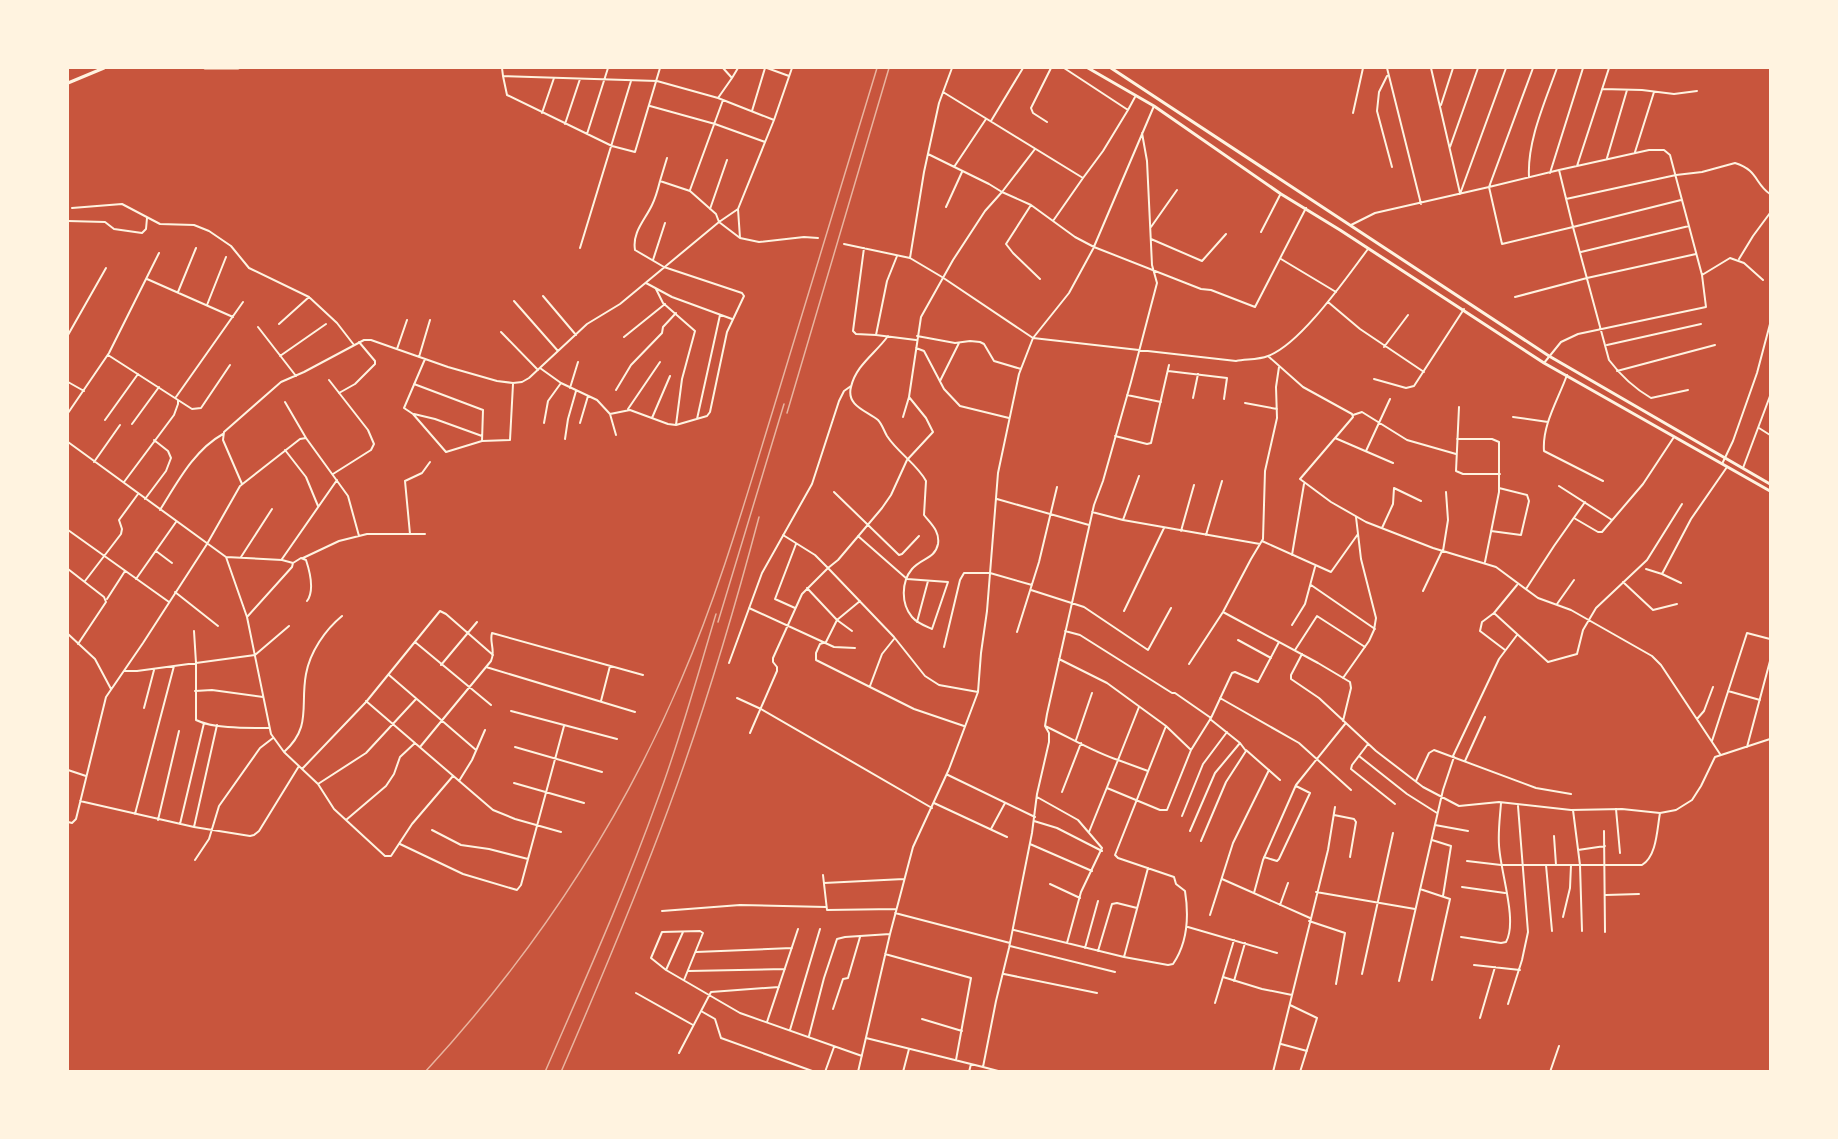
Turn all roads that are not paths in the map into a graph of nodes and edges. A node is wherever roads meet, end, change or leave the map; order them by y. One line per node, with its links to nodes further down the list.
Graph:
1 (94, 68): 28 (street)
2 (104, 68): 28 (street)
3 (205, 68): 4 (street)
4 (238, 68)
5 (502, 68): 29 (street)
6 (608, 68): 35 (street)
7 (660, 68): 37 (street)
8 (723, 68): 33 (street)
9 (738, 68): 33 (street)
10 (766, 68): 30 (street); 51 (street)
11 (792, 68): 30 (street)
12 (952, 68): 42 (street)
13 (1023, 68): 56 (street)
14 (1051, 68): 57 (street)
15 (1064, 68): 50 (street)
16 (1088, 68): 44 (street)
17 (1111, 68): 103 (street)
18 (1363, 68): 53 (street)
19 (1387, 68): 31 (street)
20 (1431, 68): 48 (street)
21 (1453, 68): 48 (street)
22 (1478, 68): 64 (street)
23 (1506, 68): 86 (street)
24 (1533, 68): 81 (street)
25 (1557, 68): 78 (street)
26 (1583, 68): 76 (street)
27 (1609, 68): 39 (street)
28 (92, 73): 38 (street)
29 (503, 76): 32 (street); 52 (street)
30 (789, 76): 55 (street)
31 (1388, 76): 73 (street); 90 (street)
32 (554, 78): 34 (street); 52 (street)
33 (732, 78): 45 (street)
34 (580, 79): 35 (street); 58 (street)
35 (606, 80): 36 (street); 61 (street)
36 (632, 81): 37 (street); 63 (street)
37 (657, 81): 45 (street); 47 (street)
38 (68, 83)
39 (1602, 89): 40 (street); 71 (street)
40 (1627, 90): 43 (street); 69 (street)
41 (1697, 91): 43 (street)
42 (943, 92): 54 (street); 67 (street)
43 (1654, 92): 66 (street)
44 (1136, 96): 49 (street); 50 (street)
45 (718, 98): 46 (street)
46 (723, 100): 51 (street); 59 (street)
47 (649, 105): 59 (street); 63 (street)
48 (1441, 105): 64 (street)
49 (1154, 106): 60 (street); 85 (street)
50 (1128, 110): 79 (street)
51 (752, 111): 55 (street)
52 (542, 112): 58 (street)
53 (1353, 113)
54 (986, 119): 56 (street); 72 (street)
55 (774, 120): 62 (street)
56 (991, 122): 65 (street)
57 (1047, 122)
58 (565, 124): 61 (street)
59 (715, 124): 62 (street); 83 (street)
60 (1142, 133): 106 (street); 113 (street)
61 (587, 134): 63 (street)
62 (765, 142): 96 (street)
63 (612, 146): 115 (street)
64 (1450, 147): 86 (street)
65 (1035, 149): 79 (street); 84 (street)
66 (1635, 152): 69 (street); 77 (street)
67 (928, 154): 72 (street); 124 (street)
68 (667, 158): 80 (street)
69 (1607, 158): 71 (street)
70 (727, 160): 94 (street)
71 (1576, 166): 74 (street)
72 (954, 167): 75 (street)
73 (1392, 167)
74 (1559, 170): 76 (street); 88 (street)
75 (963, 171): 84 (street); 92 (street)
76 (1550, 173): 78 (street)
77 (1676, 175): 87 (street); 88 (street); 89 (street)
78 (1529, 177): 81 (street)
79 (1083, 178): 100 (street)
80 (660, 181): 83 (street); 127 (street)
81 (1489, 187): 86 (street); 105 (street)
82 (1177, 190): 106 (street)
83 (690, 191): 94 (street)
84 (1002, 192): 91 (street); 133 (street)
85 (1281, 194): 95 (street); 107 (street)
86 (1460, 194): 90 (street)
87 (1770, 194)
88 (1566, 199): 105 (street)
89 (1682, 200): 104 (street); 105 (street)
90 (1420, 204): 103 (street)
91 (1031, 205): 100 (street); 136 (street)
92 (946, 207)
93 (72, 208): 98 (street)
94 (710, 208): 101 (street)
95 (1306, 208): 117 (street); 125 (street)
96 (738, 209): 101 (street); 109 (street)
97 (1770, 213): 126 (street)
98 (147, 218): 99 (street); 143 (street)
99 (68, 221)
100 (1053, 221): 113 (street)
101 (719, 222): 109 (street); 129 (street)
102 (665, 223): 127 (street)
103 (1351, 225): 122 (street)
104 (1689, 226): 118 (street); 120 (street)
105 (1573, 227): 118 (street)
106 (1150, 229): 111 (street)
107 (1261, 232)
108 (1226, 234): 111 (street)
109 (740, 238): 110 (street)
110 (818, 238)
111 (1150, 239): 131 (street)
112 (844, 244): 116 (street)
113 (1094, 247): 131 (street); 171 (street)
114 (196, 248): 140 (street)
115 (580, 248)
116 (864, 248): 121 (street); 167 (street)
117 (1368, 249): 128 (street); 141 (street)
118 (1580, 252): 134 (street)
119 (159, 253): 135 (street)
120 (1696, 254): 132 (street); 134 (street)
121 (897, 255): 124 (street); 167 (street)
122 (1396, 256): 128 (street); 187 (street)
123 (226, 257): 149 (street)
124 (910, 258): 133 (street)
125 (1281, 259): 131 (street); 141 (street)
126 (1739, 259): 132 (street); 137 (street)
127 (653, 261): 129 (street)
128 (1391, 263): 150 (street)
129 (664, 267): 138 (street); 155 (street)
130 (105, 268): 165 (street)
131 (1153, 270): 183 (street)
132 (1702, 275): 163 (street)
133 (942, 277): 169 (street); 171 (street)
134 (1587, 278): 144 (street); 163 (street)
135 (147, 279): 140 (street); 184 (street)
136 (1040, 279)
137 (1763, 280)
138 (645, 282): 139 (street); 166 (street)
139 (656, 289): 148 (street); 152 (street)
140 (178, 292): 149 (street)
141 (1335, 292): 147 (street)
142 (543, 296): 166 (street)
143 (309, 297): 158 (street); 176 (street)
144 (1515, 297)
145 (514, 301): 182 (street)
146 (243, 302): 154 (street)
147 (1328, 302): 180 (street); 186 (street)
148 (665, 304): 151 (street); 170 (street)
149 (207, 305): 154 (street)
150 (1464, 309): 192 (street); 200 (street)
151 (675, 313): 216 (street); 251 (street)
152 (720, 315): 155 (street); 243 (street)
153 (1408, 315): 180 (street)
154 (233, 316): 226 (street)
155 (732, 319): 243 (street)
156 (408, 320): 181 (street)
157 (430, 320): 188 (street)
158 (279, 324)
159 (326, 324): 185 (street)
160 (1701, 324): 177 (street)
161 (1770, 324): 172 (street)
162 (258, 327): 185 (street)
163 (1602, 329): 177 (street); 187 (street)
164 (501, 332): 196 (street)
165 (68, 335)
166 (576, 335): 182 (street)
167 (876, 335): 168 (street)
168 (888, 336): 173 (street); 213 (street)
169 (917, 336): 173 (street); 175 (street)
170 (624, 337)
171 (1033, 338): 183 (street); 197 (street)
172 (1769, 338): 269 (street)
173 (916, 340): 179 (street)
174 (359, 342): 176 (street); 181 (street); 220 (street)
175 (959, 344): 197 (street); 208 (street)
176 (354, 345): 204 (street)
177 (1606, 345): 198 (street)
178 (1715, 345): 198 (street)
179 (915, 347): 208 (street); 224 (street)
180 (1384, 347): 200 (street)
181 (397, 349): 188 (street)
182 (558, 351): 196 (street)
183 (1139, 351): 186 (street); 221 (street)
184 (108, 355): 201 (street); 218 (street)
185 (280, 356): 204 (street)
186 (1268, 356): 195 (street)
187 (1549, 356): 192 (street); 269 (street)
188 (419, 357): 189 (street)
189 (425, 359): 210 (street); 212 (street)
190 (578, 362): 215 (street)
191 (660, 362): 234 (street)
192 (1544, 363): 203 (street)
193 (230, 365): 226 (street)
194 (1169, 365): 199 (street)
195 (1279, 367): 233 (street); 238 (street)
196 (539, 369): 210 (street); 211 (street)
197 (1021, 369): 242 (street)
198 (1617, 371): 217 (street)
199 (1168, 372): 202 (street); 230 (street)
200 (1424, 372): 206 (street)
201 (138, 374): 214 (street); 244 (street)
202 (1198, 374): 225 (street); 227 (street)
203 (1567, 375): 246 (street); 258 (street)
204 (296, 376): 253 (street)
205 (670, 376): 241 (street)
206 (1374, 380)
207 (329, 381): 220 (street)
208 (940, 381): 242 (street)
209 (68, 382): 218 (street)
210 (513, 383): 264 (street)
211 (561, 383): 215 (street); 247 (street)
212 (414, 384): 236 (street); 256 (street)
213 (851, 386): 270 (street); 320 (street)
214 (159, 387): 226 (street); 249 (street)
215 (570, 388): 219 (street)
216 (616, 390)
217 (1688, 390)
218 (84, 391): 235 (street)
219 (576, 391): 222 (street); 261 (street)
220 (339, 393): 277 (street)
221 (1127, 395): 230 (street); 257 (street)
222 (588, 396): 237 (street); 248 (street)
223 (1770, 396): 252 (street)
224 (909, 397): 239 (street); 270 (street)
225 (1193, 398)
226 (177, 399): 262 (street)
227 (1224, 399)
228 (1390, 399): 245 (street)
229 (285, 402): 259 (street)
230 (1161, 402): 257 (street)
231 (1245, 403): 233 (street)
232 (1459, 407): 263 (street)
233 (1277, 409): 325 (street)
234 (628, 410): 237 (street); 241 (street)
235 (68, 413)
236 (413, 414): 256 (street); 264 (street)
237 (610, 414): 254 (street)
238 (1353, 416): 245 (street); 260 (street)
239 (903, 417)
240 (1513, 417): 246 (street)
241 (652, 418): 251 (street)
242 (1009, 418): 295 (street)
243 (697, 419): 251 (street)
244 (105, 420)
245 (1379, 422): 267 (street); 268 (street)
246 (1548, 422): 282 (street)
247 (544, 423)
248 (580, 423)
249 (132, 424)
250 (120, 425): 271 (street)
251 (676, 425)
252 (1759, 428): 255 (street); 276 (street)
253 (223, 434): 285 (street); 302 (street)
254 (616, 435)
255 (1770, 435)
256 (482, 436): 264 (street)
257 (1115, 436): 303 (street)
258 (1674, 437): 274 (street); 308 (street)
259 (306, 438): 266 (street); 277 (street)
260 (1335, 438): 267 (street); 283 (street)
261 (565, 439)
262 (154, 440): 284 (street); 296 (street)
263 (1457, 440): 268 (street); 278 (street)
264 (482, 441)
265 (68, 442): 271 (street)
266 (285, 450): 285 (street); 300 (street)
267 (1366, 451): 273 (street)
268 (1456, 454): 278 (street)
269 (1725, 458): 274 (street); 276 (street)
270 (907, 460): 310 (street); 347 (street)
271 (94, 462): 284 (street)
272 (430, 462): 317 (street)
273 (1393, 463)
274 (1722, 465): 275 (street)
275 (1727, 467): 291 (street); 345 (street)
276 (1743, 468): 286 (street)
277 (333, 474): 280 (street)
278 (1500, 474): 290 (street)
279 (1139, 476): 307 (street)
280 (337, 480): 300 (street); 323 (street)
281 (1222, 481): 322 (street)
282 (1603, 481)
283 (1304, 482): 305 (street); 330 (street)
284 (123, 483): 294 (street)
285 (243, 484): 326 (street)
286 (1770, 484)
287 (1194, 485): 315 (street)
288 (1559, 486): 298 (street)
289 (1057, 487): 304 (street)
290 (1499, 488): 316 (street); 316 (street)
291 (1770, 491)
292 (834, 492): 310 (street)
293 (1446, 492): 329 (street)
294 (138, 494): 296 (street); 331 (street)
295 (996, 498): 304 (street); 344 (street)
296 (145, 499): 302 (street)
297 (1421, 501): 313 (street)
298 (1585, 502): 306 (street); 308 (street)
299 (1682, 504): 351 (street)
300 (318, 506): 335 (street)
301 (272, 509): 333 (street)
302 (160, 510): 309 (street)
303 (1092, 512): 307 (street); 311 (street)
304 (1050, 513): 311 (street); 354 (street)
305 (1356, 517): 313 (street); 319 (street)
306 (1574, 518): 308 (street); 358 (street)
307 (1123, 520): 312 (street)
308 (1612, 520)
309 (176, 522): 326 (street); 328 (street)
310 (867, 525): 321 (street); 324 (street)
311 (1089, 525): 365 (street)
312 (1164, 528): 315 (street); 371 (street)
313 (1382, 528): 329 (street)
314 (68, 530): 331 (street)
315 (1181, 531): 322 (street)
316 (1491, 531): 338 (street)
317 (410, 534): 318 (street); 323 (street)
318 (425, 534)
319 (1358, 534): 339 (street); 384 (street)
320 (783, 535): 327 (street); 368 (street)
321 (858, 535): 340 (street); 347 (street)
322 (1206, 535): 325 (street)
323 (359, 536): 334 (street)
324 (919, 536)
325 (1261, 543): 330 (street); 372 (street)
326 (207, 544): 332 (street); 360 (street)
327 (796, 544): 340 (street); 369 (street)
328 (156, 551): 336 (street); 346 (street)
329 (1443, 551): 338 (street); 359 (street)
330 (1293, 555): 339 (street)
331 (105, 556): 343 (street); 349 (street)
332 (226, 557): 333 (street); 375 (street)
333 (240, 558): 335 (street)
334 (303, 558): 337 (street); 362 (street)
335 (282, 560): 337 (street)
336 (172, 563)
337 (292, 563): 375 (street)
338 (1485, 563): 353 (street)
339 (1316, 566): 355 (street)
340 (828, 568): 356 (street); 363 (street)
341 (1646, 568): 345 (street)
342 (68, 569): 349 (street)
343 (125, 571): 346 (street); 361 (street)
344 (990, 573): 354 (street); 399 (street); 428 (street)
345 (1662, 574): 352 (street)
346 (136, 579): 364 (street)
347 (907, 579): 350 (street); 379 (street)
348 (1574, 580): 366 (street)
349 (85, 581): 361 (street)
350 (928, 581): 379 (street); 379 (street)
351 (1623, 582): 367 (street); 377 (street)
352 (1681, 583)
353 (1518, 584): 358 (street); 373 (street)
354 (1032, 585): 357 (street)
355 (1311, 585): 381 (street); 384 (street)
356 (807, 588): 369 (street); 376 (street)
357 (1031, 590): 365 (street); 388 (street)
358 (1526, 590): 366 (street)
359 (1423, 591)
360 (175, 592): 364 (street); 382 (street)
361 (106, 600): 398 (street)
362 (308, 601)
363 (860, 601): 376 (street); 392 (street)
364 (168, 602): 418 (street)
365 (1072, 602): 370 (street); 387 (street)
366 (1557, 604): 377 (street)
367 (1677, 604)
368 (749, 608): 380 (street); 411 (street)
369 (795, 608): 380 (street)
370 (1171, 608)
371 (1124, 611)
372 (1223, 612): 396 (street); 412 (street)
373 (1494, 613): 391 (street); 403 (street)
374 (342, 616): 475 (street)
375 (248, 617): 405 (street)
376 (837, 620): 386 (street); 397 (street)
377 (1588, 621): 391 (street); 445 (street)
378 (477, 622): 390 (street)
379 (917, 622)
380 (787, 625): 397 (street); 440 (street)
381 (1292, 625)
382 (218, 626)
383 (289, 626): 405 (street)
384 (1375, 629): 400 (street)
385 (194, 631): 410 (street)
386 (852, 631)
387 (1065, 631): 407 (street); 444 (street)
388 (1017, 632)
389 (68, 634): 398 (street)
390 (468, 634): 395 (street); 406 (street); 413 (street)
391 (1517, 635): 403 (street)
392 (895, 638): 422 (street); 428 (street)
393 (1770, 639): 427 (street)
394 (1238, 640): 408 (street)
395 (415, 642): 413 (street); 419 (street)
396 (1279, 642): 402 (street); 408 (street)
397 (824, 643): 401 (street); 422 (street)
398 (78, 644): 425 (street)
399 (944, 647)
400 (1365, 647): 402 (street); 421 (street)
401 (855, 648)
402 (1295, 650): 404 (street)
403 (1505, 650): 478 (street)
404 (1302, 654): 421 (street); 447 (street)
405 (255, 655): 410 (street); 430 (street)
406 (493, 655): 415 (street); 416 (street)
407 (1059, 658): 438 (street); 453 (street)
408 (1271, 658): 432 (street)
409 (1770, 661): 434 (street)
410 (196, 663): 414 (street); 426 (street)
411 (729, 663)
412 (1189, 664)
413 (441, 665): 424 (street)
414 (174, 666): 417 (street); 519 (street)
415 (611, 666): 420 (street); 436 (street)
416 (486, 667): 424 (street); 436 (street)
417 (154, 669): 418 (street); 439 (street)
418 (124, 671): 425 (street)
419 (389, 675): 433 (street); 435 (street)
420 (643, 675)
421 (1343, 678): 447 (street)
422 (870, 686): 452 (street)
423 (1713, 687): 445 (street)
424 (469, 688): 437 (street); 446 (street)
425 (111, 689): 490 (street)
426 (195, 691): 430 (street); 448 (street)
427 (1728, 691): 434 (street); 464 (street)
428 (978, 692): 452 (street)
429 (1092, 693): 463 (street)
430 (263, 697): 455 (street)
431 (737, 698): 440 (street)
432 (1220, 698): 444 (street); 480 (street)
433 (416, 699): 446 (street); 450 (street)
434 (1760, 700): 471 (street)
435 (366, 701): 450 (street); 484 (street)
436 (601, 701): 442 (street)
437 (491, 705)
438 (1139, 707): 454 (street); 481 (street)
439 (144, 708)
440 (761, 709): 459 (street); 513 (street)
441 (511, 711): 451 (street)
442 (635, 712)
443 (1485, 717): 482 (street)
444 (1210, 719): 458 (street); 474 (street)
445 (1697, 719): 464 (street)
446 (442, 722): 469 (street); 473 (street)
447 (1344, 722): 468 (street); 480 (street)
448 (204, 723): 449 (street); 527 (street)
449 (217, 725): 455 (street); 530 (street)
450 (393, 726): 465 (street); 496 (street)
451 (564, 726): 461 (street); 479 (street)
452 (964, 726): 489 (street)
453 (1045, 726): 463 (street); 503 (street)
454 (1166, 726): 474 (street); 487 (street)
455 (269, 728): 460 (street)
456 (485, 730): 473 (street)
457 (179, 731): 523 (street)
458 (1227, 731): 467 (street); 521 (street)
459 (750, 732)
460 (273, 738): 475 (street); 531 (street)
461 (617, 739)
462 (1770, 739): 471 (street)
463 (1076, 740): 466 (street)
464 (1712, 741): 476 (street)
465 (415, 742): 469 (street); 524 (street)
466 (1082, 743): 481 (street); 501 (street)
467 (1240, 743): 472 (street); 534 (street)
468 (1368, 744): 477 (street); 494 (street)
469 (420, 747): 491 (street)
470 (515, 747): 479 (street)
471 (1747, 747): 476 (street)
472 (1245, 749): 486 (street); 543 (street)
473 (477, 750): 493 (street)
474 (1191, 750): 505 (street)
475 (284, 752): 483 (street)
476 (1720, 754): 518 (street)
477 (1359, 756): 511 (street); 517 (street)
478 (1454, 757): 482 (street); 494 (street); 504 (street)
479 (555, 758): 488 (street); 500 (street)
480 (1317, 759): 497 (street); 499 (street)
481 (1118, 760): 487 (street); 498 (street)
482 (1465, 761): 502 (street)
483 (299, 766): 484 (street); 531 (street)
484 (302, 769): 496 (street)
485 (68, 770): 490 (street)
486 (1269, 770): 492 (street); 566 (street)
487 (1148, 771): 505 (street)
488 (602, 772)
489 (947, 775): 507 (street); 510 (street)
490 (86, 776): 506 (street)
491 (453, 776): 493 (street); 544 (street)
492 (1280, 780)
493 (459, 781): 528 (street)
494 (1416, 782): 504 (street)
495 (514, 783): 500 (street)
496 (318, 784): 524 (street)
497 (1296, 786): 550 (street); 550 (street)
498 (1107, 788): 505 (street); 538 (street)
499 (1351, 789)
500 (546, 792): 509 (street); 528 (street)
501 (1062, 792)
502 (1571, 794)
503 (1037, 797): 522 (street); 538 (street)
504 (1442, 798): 508 (street); 517 (street)
505 (1136, 800): 562 (street)
506 (80, 801): 519 (street); 526 (street)
507 (1005, 802): 522 (street); 533 (street)
508 (1502, 802): 512 (street); 556 (street)
509 (584, 803)
510 (934, 803): 513 (street); 533 (street)
511 (1395, 804)
512 (1518, 805): 516 (street); 555 (street)
513 (932, 807): 565 (street)
514 (1335, 807): 520 (street)
515 (1616, 809): 516 (street); 518 (street); 549 (street)
516 (1573, 810): 547 (street)
517 (1437, 813): 529 (street)
518 (1660, 813): 561 (street)
519 (135, 814): 523 (street)
520 (1334, 815): 551 (street); 572 (street)
521 (1182, 816)
522 (1035, 817): 525 (street)
523 (158, 820): 527 (street)
524 (346, 820): 544 (street)
525 (1034, 821): 545 (street); 548 (street)
526 (68, 822)
527 (180, 824): 530 (street)
528 (537, 824): 537 (street); 552 (street)
529 (1435, 825): 535 (street); 542 (street)
530 (194, 827): 531 (street)
531 (212, 830): 553 (street)
532 (432, 830): 552 (street)
533 (991, 830): 541 (street)
534 (1190, 831)
535 (1468, 831)
536 (1604, 831): 546 (street)
537 (561, 832)
538 (1089, 832): 548 (street)
539 (1393, 833): 580 (street)
540 (1554, 836): 558 (street)
541 (1007, 837)
542 (1432, 840): 571 (street); 577 (street)
543 (1201, 841)
544 (399, 843): 552 (street)
545 (1030, 844): 563 (street); 593 (street)
546 (1605, 846): 547 (street); 561 (street)
547 (1578, 850): 560 (street)
548 (1102, 851): 563 (street)
549 (1620, 854)
550 (1264, 857): 573 (street)
551 (1350, 857)
552 (528, 858)
553 (195, 860)
554 (1467, 861): 556 (street)
555 (1522, 864): 556 (street); 557 (street); 616 (street)
556 (1501, 865): 574 (street)
557 (1546, 865): 558 (street); 594 (street)
558 (1556, 865): 559 (street)
559 (1571, 865): 560 (street); 588 (street)
560 (1580, 865): 561 (street); 595 (street)
561 (1605, 865): 576 (street)
562 (1148, 868): 583 (street); 590 (street)
563 (1092, 871): 578 (street)
564 (823, 875): 567 (street)
565 (904, 879): 567 (street); 586 (street)
566 (1221, 879): 573 (street); 587 (street)
567 (824, 883): 582 (street)
568 (1288, 883): 581 (street)
569 (1050, 884): 578 (street)
570 (1462, 887): 574 (street)
571 (1420, 889): 577 (street); 584 (street)
572 (1316, 891): 580 (street); 589 (street)
573 (1254, 893): 581 (street)
574 (1505, 893): 600 (street)
575 (1639, 894): 576 (street)
576 (1605, 895): 597 (street)
577 (1443, 896): 623 (street)
578 (1080, 898): 604 (street)
579 (1098, 901): 606 (street)
580 (1377, 904): 584 (street); 620 (street)
581 (1280, 905): 589 (street)
582 (826, 907): 585 (street); 586 (street)
583 (1137, 908): 608 (street); 611 (street)
584 (1415, 909): 625 (street)
585 (662, 911)
586 (896, 911): 598 (street); 603 (street)
587 (1210, 915)
588 (1563, 917)
589 (1310, 920): 626 (street); 631 (street)
590 (1187, 926): 601 (street); 611 (street)
591 (798, 929): 605 (street)
592 (820, 929): 641 (street)
593 (1013, 930): 603 (street); 604 (street)
594 (1552, 931)
595 (1582, 931)
596 (683, 932): 607 (street); 615 (street); 615 (street)
597 (1605, 932)
598 (890, 934): 599 (street); 610 (street)
599 (860, 937): 635 (street); 643 (street)
600 (1461, 937)
601 (1234, 940): 602 (street); 621 (street)
602 (1245, 943): 609 (street); 624 (street)
603 (1010, 944): 618 (street); 619 (street)
604 (1067, 944): 606 (street)
605 (792, 948): 607 (street); 614 (street)
606 (1085, 948): 608 (street)
607 (696, 951): 617 (street)
608 (1098, 951): 611 (street)
609 (1277, 953)
610 (885, 954): 642 (street); 644 (street)
611 (1124, 957)
612 (1474, 965): 613 (street)
613 (1495, 967): 616 (street); 637 (street)
614 (785, 969): 617 (street); 627 (street)
615 (666, 970): 622 (street)
616 (1520, 970): 633 (street)
617 (688, 972): 622 (street)
618 (1115, 972)
619 (1004, 974): 629 (street); 654 (street)
620 (1362, 974)
621 (1223, 977): 624 (street); 632 (street)
622 (684, 980): 630 (street)
623 (1432, 980)
624 (1234, 981): 631 (street)
625 (1399, 981)
626 (1336, 984)
627 (779, 987): 630 (street); 639 (street)
628 (636, 993): 640 (street)
629 (1097, 993)
630 (709, 994): 636 (street); 639 (street)
631 (1292, 995): 634 (street)
632 (1215, 1003)
633 (1508, 1004)
634 (1290, 1005): 645 (street); 649 (street)
635 (833, 1009)
636 (701, 1011): 640 (street); 655 (street)
637 (1480, 1018)
638 (922, 1019): 642 (street)
639 (767, 1022): 641 (street)
640 (693, 1025): 650 (street)
641 (790, 1030): 643 (street)
642 (962, 1031): 652 (street)
643 (809, 1036): 647 (street)
644 (866, 1038): 648 (street); 651 (street)
645 (1280, 1044): 649 (street); 661 (street)
646 (1558, 1046): 663 (street)
647 (834, 1047): 651 (street); 656 (street)
648 (909, 1048): 652 (street); 658 (street)
649 (1307, 1051): 662 (street)
650 (679, 1053)
651 (862, 1056): 657 (street)
652 (956, 1060): 653 (street)
653 (971, 1064): 654 (street); 659 (street)
654 (982, 1067): 660 (street)
655 (815, 1071)
656 (825, 1071)
657 (858, 1071)
658 (903, 1071)
659 (969, 1071)
660 (1002, 1071)
661 (1273, 1071)
662 (1300, 1071)
663 (1550, 1071)

